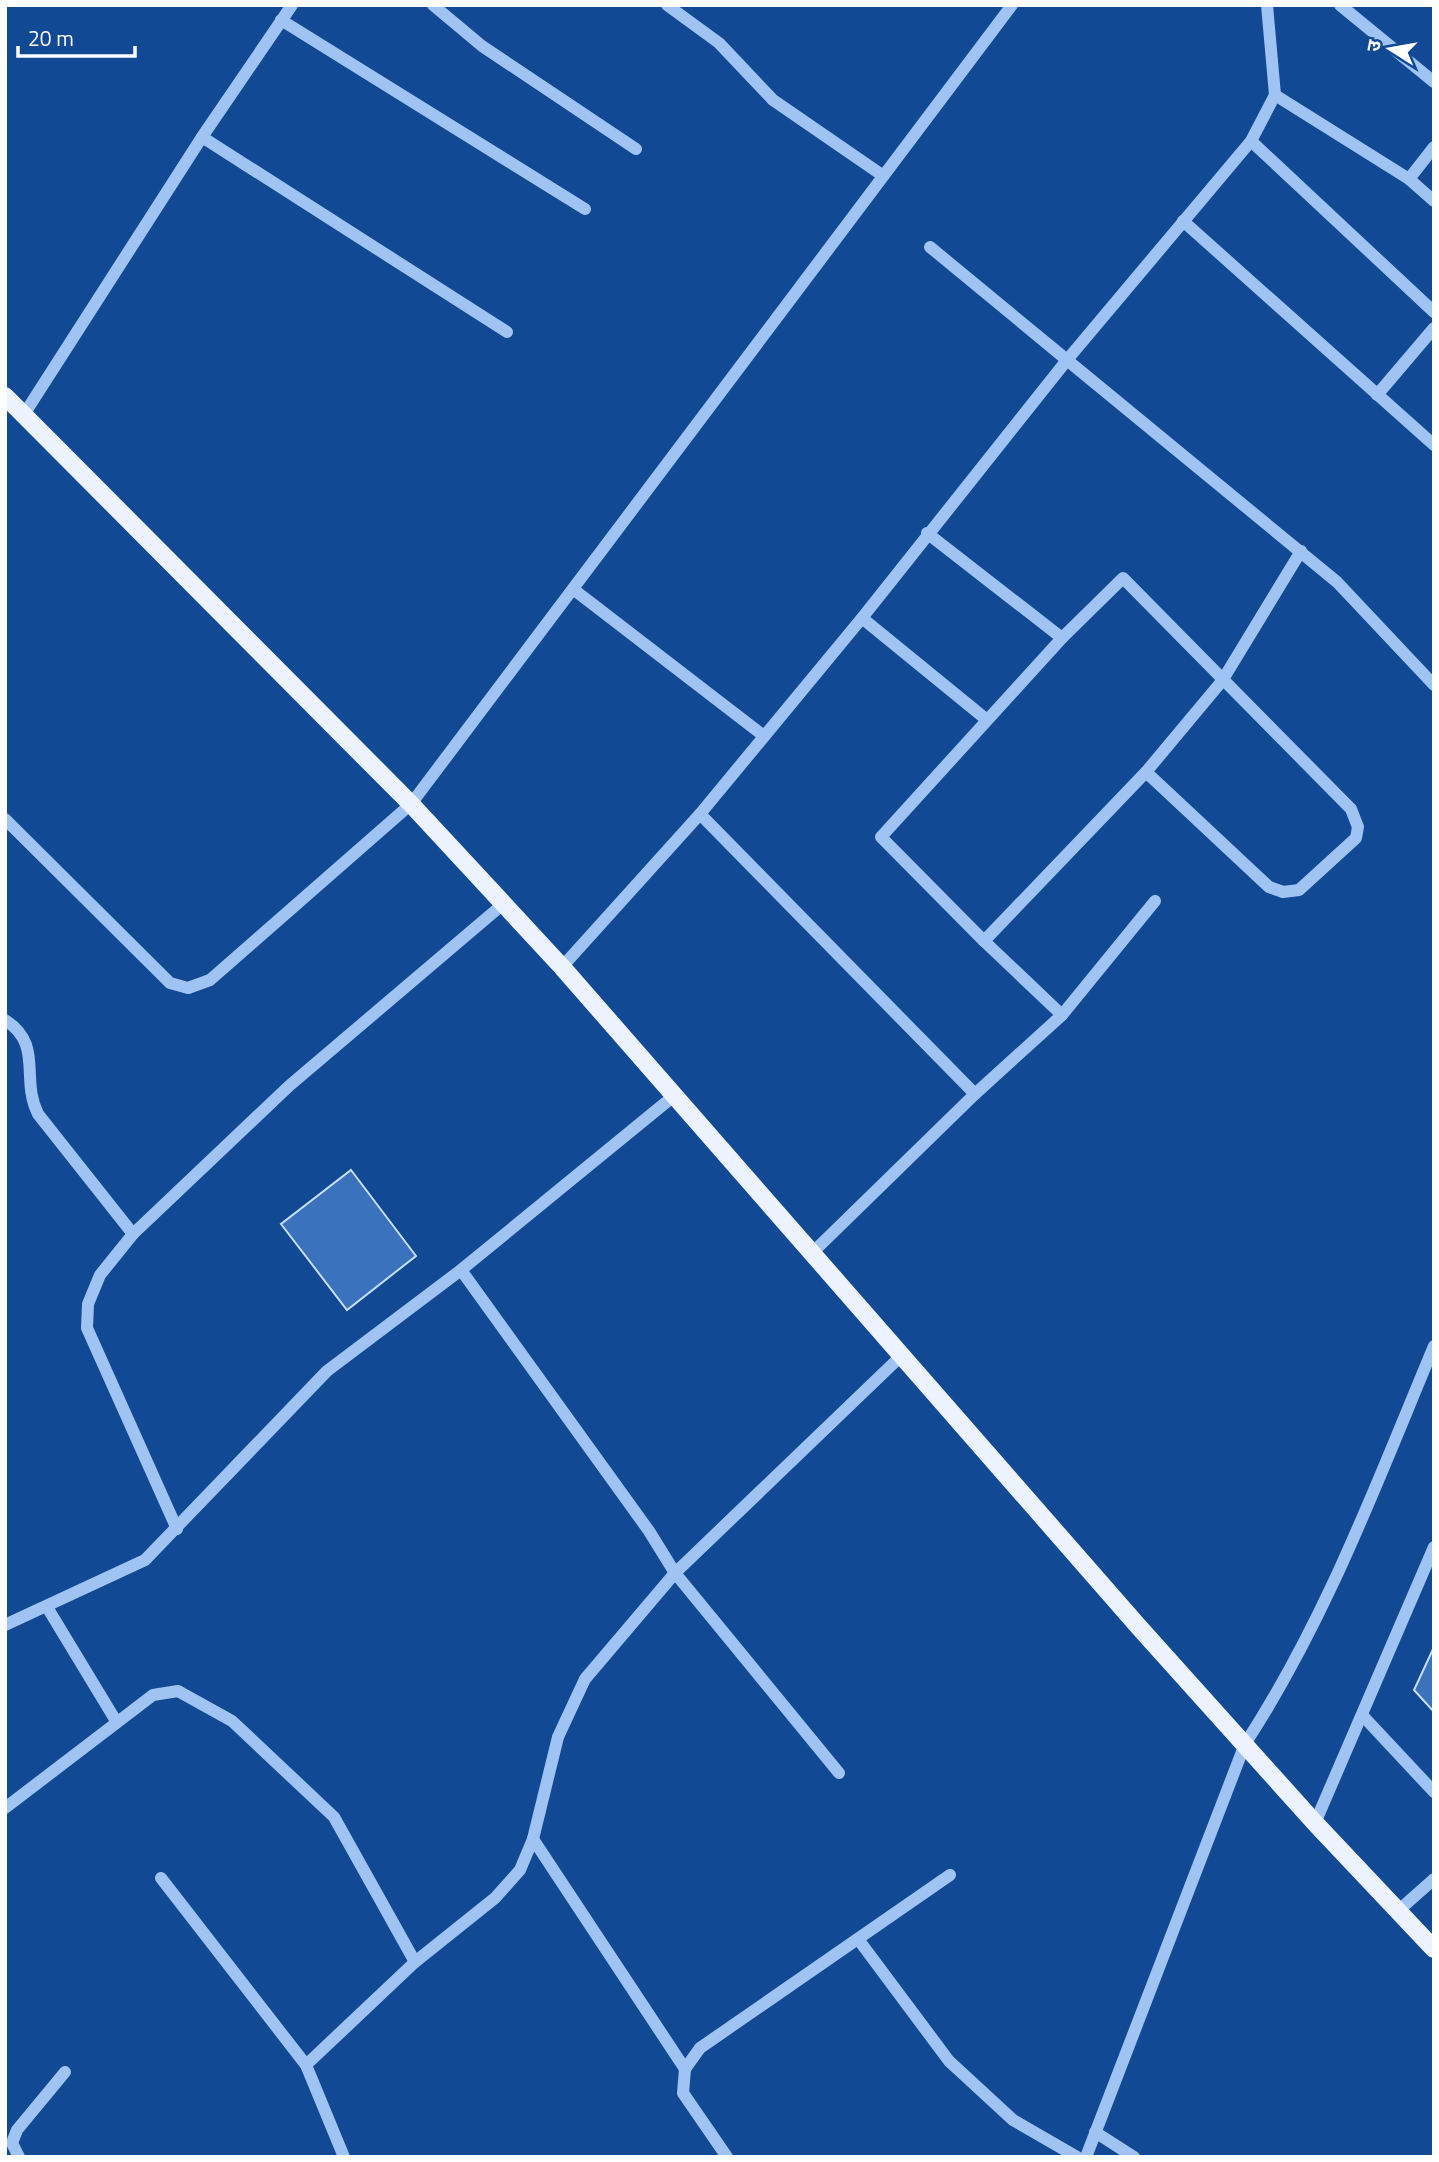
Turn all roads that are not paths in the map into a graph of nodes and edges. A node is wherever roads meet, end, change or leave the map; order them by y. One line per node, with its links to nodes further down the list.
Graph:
1 (292, 5): 7 (street)
2 (433, 5): 13 (street)
3 (667, 5): 14 (street)
4 (1012, 5): 14 (street)
5 (1267, 5): 9 (street)
6 (1340, 5): 8 (street)
7 (281, 20): 10 (street); 17 (street)
8 (1434, 82)
9 (1275, 94): 11 (street); 15 (street)
10 (201, 137): 22 (street); 26 (street)
11 (1251, 141): 18 (street); 20 (street)
12 (1434, 147): 15 (street)
13 (636, 149)
14 (882, 175): 30 (street)
15 (1409, 179): 16 (street)
16 (1434, 201)
17 (585, 209)
18 (1183, 221): 23 (street); 24 (street)
19 (930, 247): 23 (street)
20 (1434, 312)
21 (1434, 328): 24 (street)
22 (507, 332)
23 (1068, 360): 28 (street); 29 (street)
24 (1377, 395): 27 (street)
25 (5, 397): 26 (main road)
26 (23, 416): 38 (main road)
27 (1434, 445)
28 (928, 533): 31 (street); 32 (street)
29 (1301, 551): 33 (street); 34 (street)
30 (573, 589): 36 (street); 38 (street)
31 (862, 618): 35 (street); 36 (street)
32 (1062, 638): 33 (street); 35 (street)
33 (1222, 681): 37 (street); 37 (street)
34 (1434, 685)
35 (988, 720): 43 (street)
36 (764, 736): 39 (street)
37 (1146, 772): 43 (street)
38 (411, 804): 40 (street); 42 (main road)
39 (699, 814): 44 (street); 47 (street)
40 (5, 819)
41 (1155, 901): 45 (street)
42 (502, 905): 44 (main road); 49 (street)
43 (984, 941): 45 (street)
44 (562, 967): 48 (main road)
45 (1062, 1015): 47 (street)
46 (5, 1020): 49 (street)
47 (975, 1094): 50 (street)
48 (675, 1096): 50 (main road); 51 (street)
49 (133, 1234): 54 (street)
50 (811, 1254): 53 (main road)
51 (461, 1270): 54 (street); 56 (street)
52 (1434, 1346): 61 (street)
53 (900, 1357): 56 (street); 61 (main road)
54 (177, 1529): 57 (street)
55 (1434, 1547): 59 (street)
56 (675, 1573): 62 (street); 66 (street)
57 (47, 1607): 58 (street); 60 (street)
58 (5, 1625)
59 (1363, 1716): 63 (street); 65 (street)
60 (116, 1721): 64 (street); 73 (street)
61 (1245, 1744): 65 (main road); 77 (street)
62 (839, 1773)
63 (1434, 1792)
64 (5, 1808)
65 (1315, 1824): 70 (main road)
66 (533, 1839): 73 (street); 75 (street)
67 (950, 1875): 71 (street)
68 (161, 1878): 74 (street)
69 (1434, 1879): 70 (street)
70 (1398, 1911): 72 (main road)
71 (858, 1939): 75 (street); 81 (street)
72 (1434, 1949)
73 (415, 1962): 74 (street)
74 (306, 2065): 79 (street)
75 (685, 2069): 80 (street)
76 (65, 2072): 78 (street)
77 (1095, 2132): 82 (street); 83 (street)
78 (19, 2157)
79 (344, 2157)
80 (727, 2157)
81 (1077, 2157)
82 (1086, 2157)
83 (1134, 2157)

